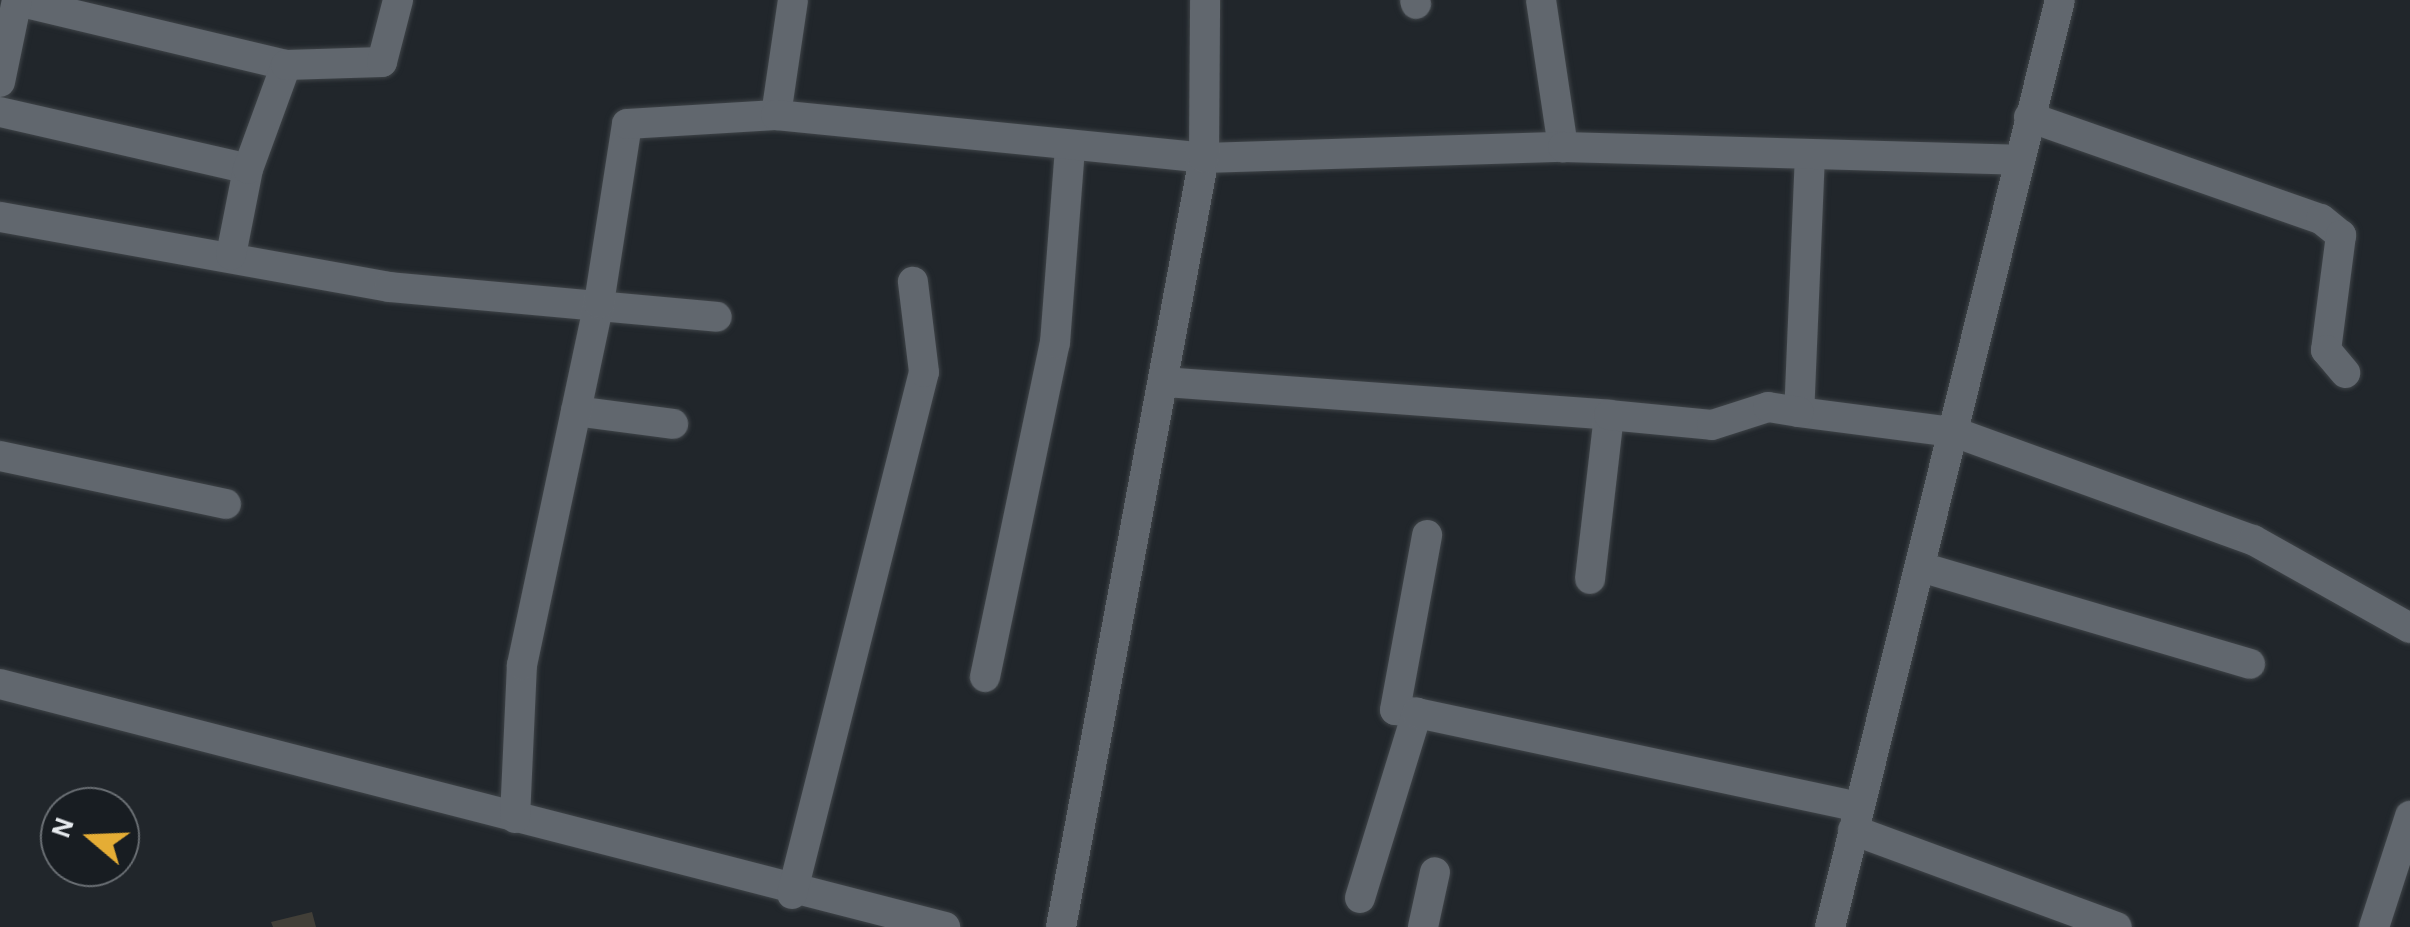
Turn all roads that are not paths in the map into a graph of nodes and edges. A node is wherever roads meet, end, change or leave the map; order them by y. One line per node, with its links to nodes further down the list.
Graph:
1 (17, 0): 7 (street); 8 (street)
2 (398, 0): 7 (street)
3 (793, 0): 10 (street)
4 (1205, 0): 15 (street)
5 (1541, 0): 12 (street)
6 (2060, 0): 11 (street)
7 (286, 65): 17 (street)
8 (0, 82)
9 (0, 112): 17 (street)
10 (776, 114): 13 (street); 21 (street)
11 (2029, 117): 16 (street); 23 (street)
12 (1564, 147): 14 (street); 15 (street)
13 (1070, 148): 15 (street); 37 (street)
14 (1810, 154): 16 (street); 26 (street)
15 (1204, 158): 24 (street)
16 (2018, 160): 29 (street)
17 (248, 169): 19 (street)
18 (0, 217): 19 (street)
19 (231, 255): 21 (street)
20 (913, 282): 44 (street)
21 (600, 303): 22 (street); 25 (street)
22 (717, 317)
23 (2345, 373)
24 (1164, 382): 27 (street); 47 (street)
25 (576, 410): 28 (street); 41 (street)
26 (1799, 412): 27 (street); 29 (street)
27 (1609, 414): 34 (street)
28 (673, 424)
29 (1954, 432): 33 (street); 35 (street)
30 (0, 456): 31 (street)
31 (226, 504)
32 (1427, 535): 39 (street)
33 (1921, 567): 36 (street); 42 (street)
34 (1590, 579)
35 (2410, 628)
36 (2250, 664)
37 (985, 677)
38 (0, 684): 41 (street)
39 (1417, 713): 42 (street); 45 (street)
40 (2410, 816): 51 (street)
41 (515, 818): 44 (street)
42 (1856, 819): 49 (street); 50 (street)
43 (1436, 872): 48 (street)
44 (792, 894): 46 (street)
45 (1360, 898)
46 (946, 927)
47 (1061, 927)
48 (1423, 927)
49 (1830, 927)
50 (2117, 927)
51 (2374, 927)

